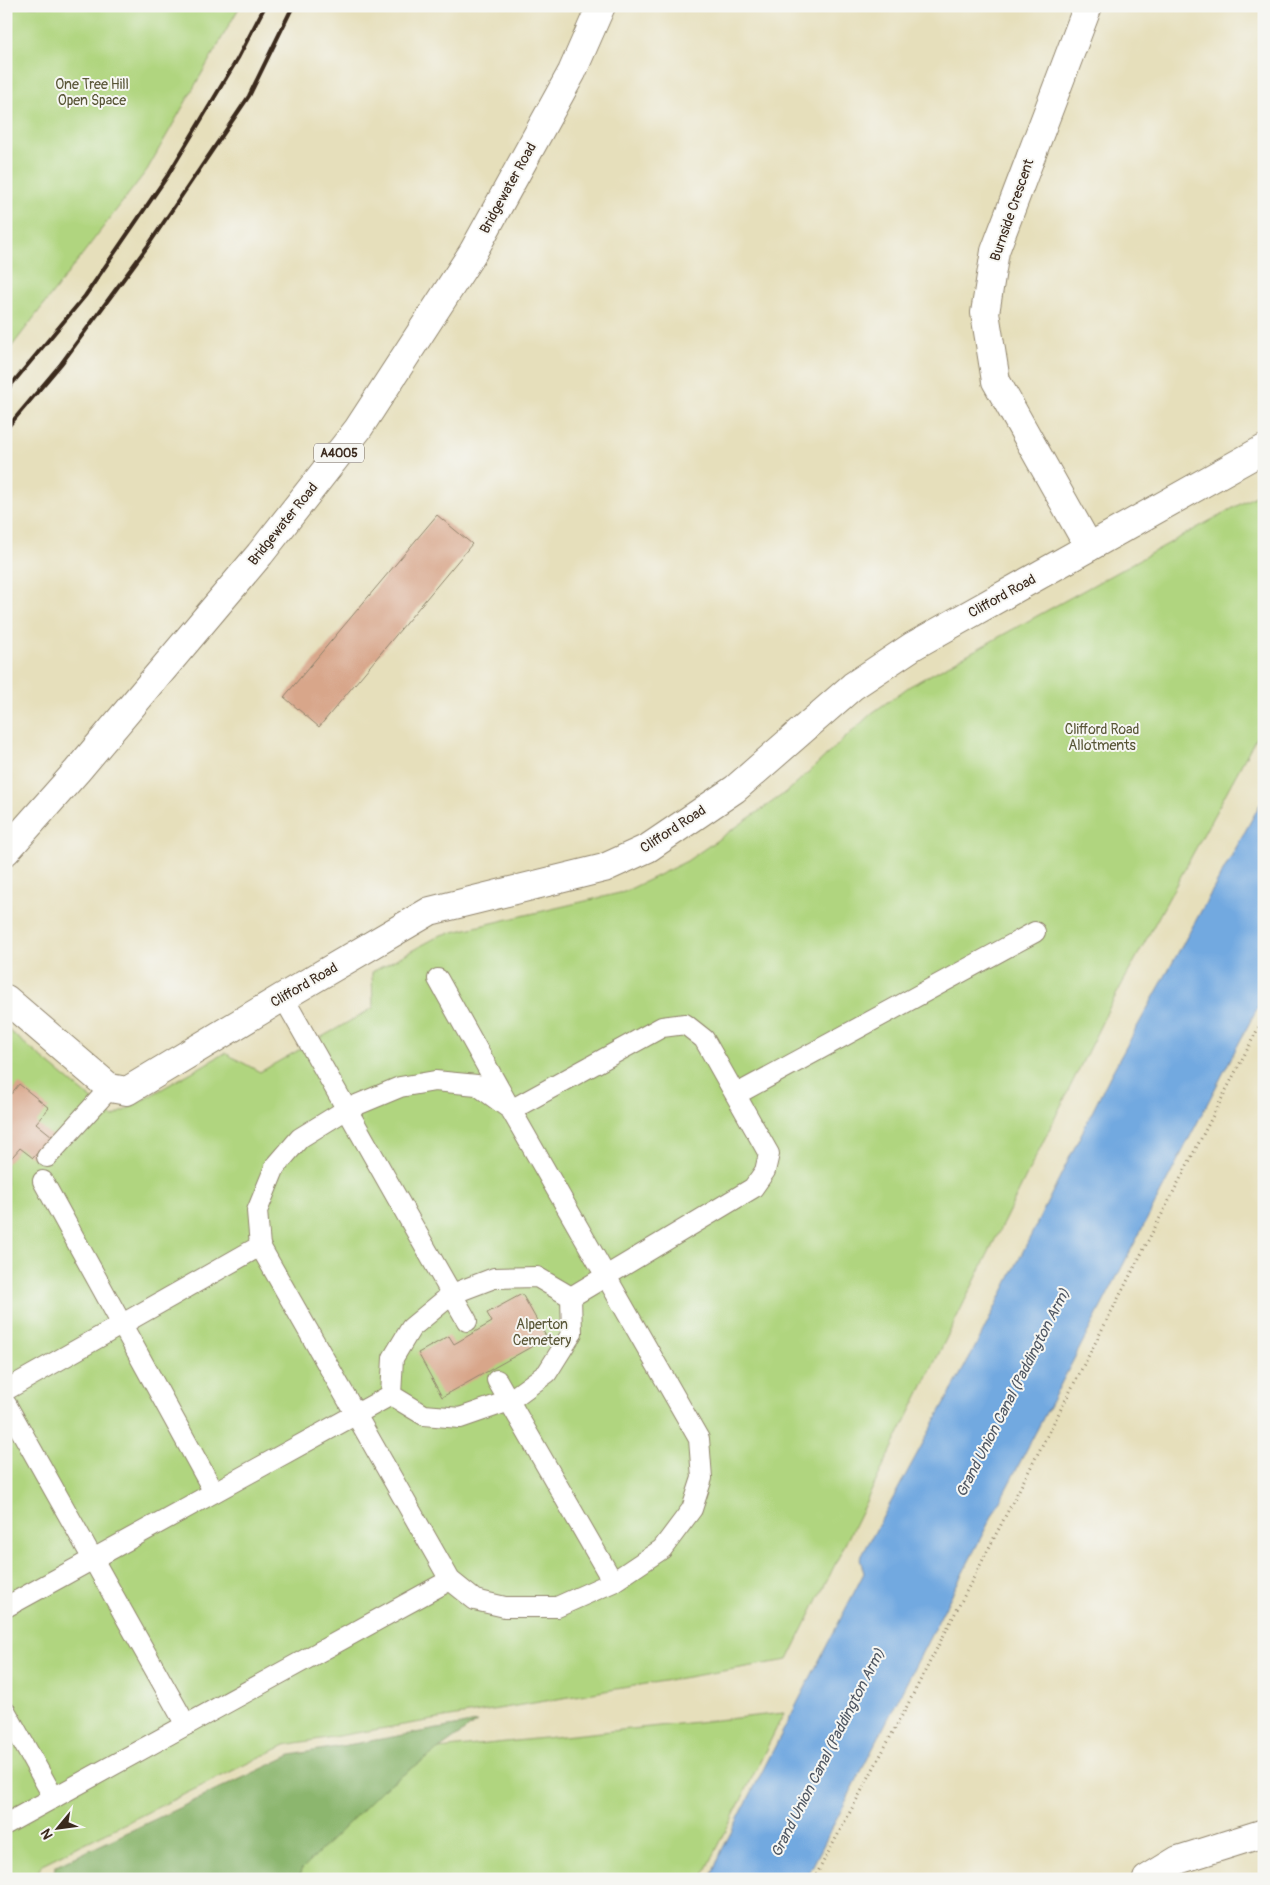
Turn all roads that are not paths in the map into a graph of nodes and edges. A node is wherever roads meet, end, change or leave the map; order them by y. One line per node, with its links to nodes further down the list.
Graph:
1 (601, 6): 5 (street, Bridgewater Road / A4005)
2 (1088, 6): 4 (street, Burnside Crescent)
3 (1264, 449): 4 (street, Clifford Road)
4 (1089, 547): 8 (street, Clifford Road)
5 (6, 851)
6 (1034, 932): 11 (lane)
7 (438, 979): 13 (lane)
8 (283, 997): 10 (street, Clifford Road); 12 (lane)
9 (6, 999): 10 (street)
10 (110, 1088): 14 (lane)
11 (736, 1094): 13 (lane); 17 (lane)
12 (347, 1109): 13 (lane); 16 (lane); 18 (lane)
13 (511, 1110): 17 (lane)
14 (47, 1157)
15 (43, 1181): 21 (lane)
16 (260, 1246): 21 (lane); 27 (lane)
17 (607, 1276): 19 (lane); 31 (lane)
18 (452, 1294): 19 (lane); 20 (lane); 24 (lane)
19 (572, 1297): 25 (lane)
20 (466, 1321)
21 (122, 1324): 23 (lane); 28 (lane)
22 (497, 1380): 25 (lane)
23 (6, 1390)
24 (391, 1396): 25 (lane); 27 (lane)
25 (509, 1401): 31 (lane)
26 (6, 1404): 29 (lane)
27 (357, 1413): 28 (lane); 30 (lane)
28 (214, 1492): 29 (lane)
29 (93, 1559): 32 (lane); 34 (lane)
30 (450, 1580): 31 (lane); 34 (lane)
31 (613, 1582)
32 (6, 1607)
33 (6, 1712): 35 (lane)
34 (186, 1725): 35 (lane)
35 (54, 1798): 36 (lane)
36 (6, 1824)
37 (1264, 1833): 38 (street)
38 (1147, 1879)

